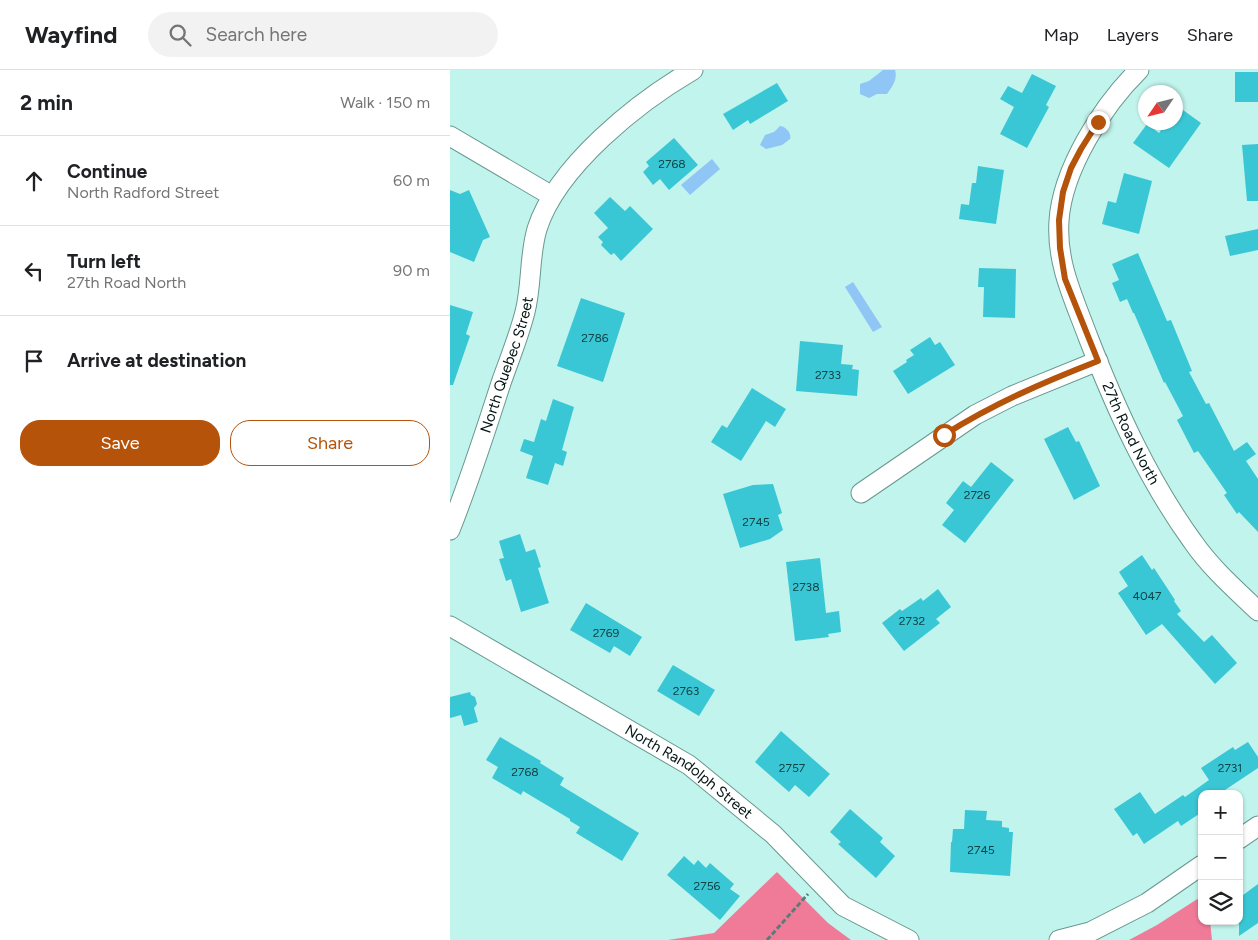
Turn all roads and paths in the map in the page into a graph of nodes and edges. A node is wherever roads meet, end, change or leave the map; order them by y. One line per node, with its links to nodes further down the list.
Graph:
1 (693, 70): 4 (street, North Quebec Street)
2 (1139, 70): 5 (street, 27th Road North)
3 (450, 136): 4 (street)
4 (552, 196): 7 (street, North Quebec Street)
5 (1098, 361): 6 (street); 8 (street, 27th Road North)
6 (861, 493)
7 (450, 530)
8 (1258, 611)
9 (450, 626): 13 (street, North Randolph Street)
10 (1258, 826): 11 (street)
11 (1243, 836)
12 (1198, 868): 16 (street)
13 (819, 882): 14 (path); 15 (street, North Randolph Street)
14 (767, 940)
15 (909, 940)
16 (1059, 940)

